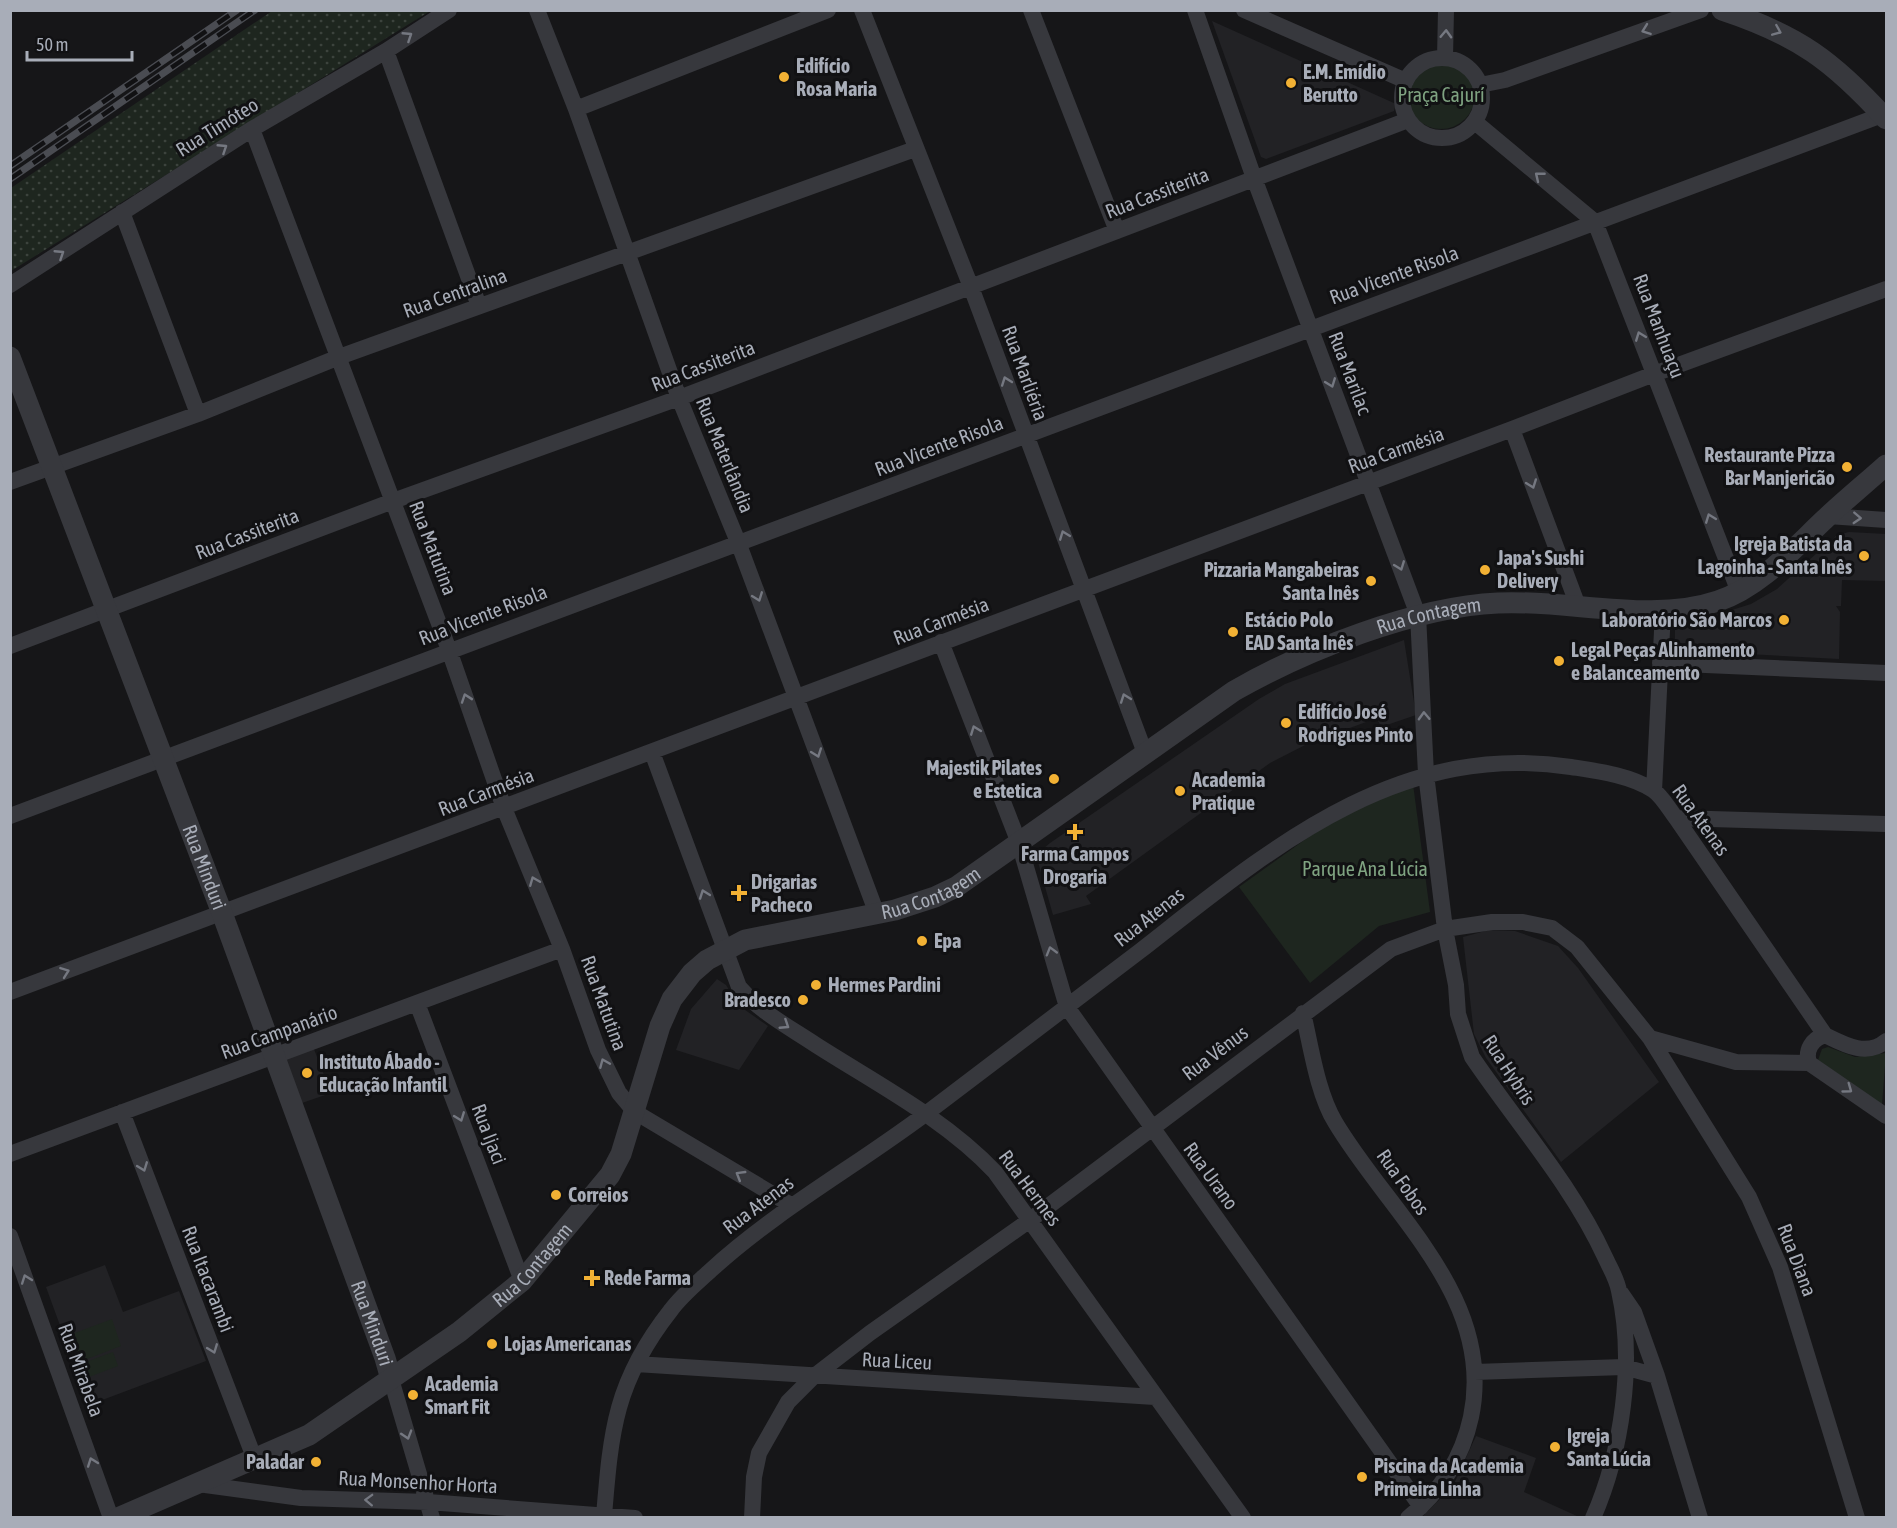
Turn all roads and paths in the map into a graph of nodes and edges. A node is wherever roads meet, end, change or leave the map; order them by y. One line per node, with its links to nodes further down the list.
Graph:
1 (449, 10): 11 (street, Rua Timóteo, one-way to 1)
2 (537, 10): 15 (street, Rua Materlândia)
3 (828, 10): 15 (street)
4 (861, 10): 20 (street, Rua Marliéria)
5 (1030, 10): 24 (street)
6 (1195, 10): 21 (street, Rua Marilac)
7 (1244, 10): 13 (street)
8 (1446, 10): 12 (street, one-way to 8)
9 (1701, 10): 14 (street, one-way to 14)
10 (1722, 10): 16 (street, one-way to 16)
11 (386, 51): 19 (street, Rua Timóteo); 29 (street)
12 (1444, 58): 13 (street); 14 (street)
13 (1406, 81): 17 (street)
14 (1480, 85): 18 (street)
15 (576, 109): 25 (street, Rua Materlândia)
16 (1885, 117): 23 (street, Rua Vicente Risola)
17 (1408, 120): 18 (street); 21 (street, Rua Cassiterita)
18 (1475, 122): 23 (street, Rua Manhuaçu, one-way to 18)
19 (252, 129): 22 (street, Rua Timóteo, one-way to 19); 32 (street, Rua Matutina)
20 (915, 149): 25 (street, Rua Centralina); 27 (street, Rua Marliéria)
21 (1254, 178): 24 (street, Rua Cassiterita); 30 (street, Rua Marilac)
22 (122, 212): 26 (street, Rua Timóteo, one-way to 22); 35 (street)
23 (1595, 222): 30 (street, Rua Vicente Risola); 33 (street, Rua Manhuaçu, one-way to 23)
24 (1117, 231): 27 (street, Rua Cassiterita)
25 (628, 254): 29 (street, Rua Centralina); 34 (street, Rua Materlândia)
26 (10, 285)
27 (971, 287): 34 (street, Rua Cassiterita); 37 (street, Rua Marliéria, one-way to 27)
28 (1887, 289): 33 (street, Rua Carmésia)
29 (479, 306): 32 (street, Rua Centralina)
30 (1310, 329): 37 (street, Rua Vicente Risola); 41 (street, Rua Marilac, one-way to 41)
31 (10, 357): 39 (street, Rua Minduri)
32 (339, 357): 35 (street, Rua Centralina); 42 (street, Rua Matutina)
33 (1654, 374): 36 (street, Rua Carmésia); 47 (street, Rua Manhuaçu, one-way to 33)
34 (679, 398): 42 (street, Rua Cassiterita); 45 (street, Rua Materlândia)
35 (198, 414): 39 (street, Rua Centralina)
36 (1512, 429): 41 (street, Rua Carmésia); 48 (street, one-way to 48)
37 (1026, 435): 45 (street, Rua Vicente Risola); 46 (street, Rua Marliéria, one-way to 37)
38 (1887, 465): 43 (street, Rua Contagem)
39 (52, 467): 40 (street, Rua Centralina); 49 (street, Rua Minduri)
40 (10, 482)
41 (1368, 483): 46 (street, Rua Carmésia); 51 (street, Rua Marilac, one-way to 51)
42 (393, 501): 49 (street, Rua Cassiterita); 54 (street, Rua Matutina)
43 (1828, 516): 44 (street, one-way to 44); 47 (street, Rua Contagem)
44 (1887, 520)
45 (738, 542): 54 (street, Rua Vicente Risola); 57 (street, Rua Materlândia, one-way to 57)
46 (1086, 590): 52 (street, Rua Carmésia); 59 (street, Rua Marliéria, one-way to 46)
47 (1739, 592): 50 (street, Rua Contagem)
48 (1578, 606): 50 (street, Rua Contagem); 51 (street, Rua Contagem)
49 (106, 611): 53 (street, Rua Cassiterita); 60 (street, Rua Minduri)
50 (1663, 611): 55 (street)
51 (1418, 615): 59 (street, Rua Contagem); 61 (street, Rua Hybris, one-way to 51)
52 (941, 642): 57 (street, Rua Carmésia); 67 (street, Rua Urano, one-way to 52)
53 (10, 646)
54 (450, 650): 60 (street, Rua Vicente Risola); 63 (street, Rua Matutina, one-way to 54)
55 (1660, 663): 56 (street); 62 (street)
56 (1887, 673)
57 (797, 698): 58 (street, Rua Carmésia); 69 (street, Rua Materlândia, one-way to 69)
58 (652, 752): 63 (street, Rua Carmésia); 72 (street, Rua Hermes, one-way to 58)
59 (1145, 753): 67 (street, Rua Contagem)
60 (161, 759): 64 (street, Rua Vicente Risola); 68 (street, Rua Minduri)
61 (1426, 774): 62 (street, Rua Atenas); 70 (street, Rua Hybris); 75 (street, Rua Atenas)
62 (1654, 791): 65 (street, Rua Atenas)
63 (504, 808): 68 (street, Rua Carmésia); 71 (street, Rua Matutina, one-way to 63)
64 (10, 816)
65 (1676, 818): 66 (street); 77 (street, Rua Atenas)
66 (1887, 824)
67 (1019, 843): 69 (street, Rua Contagem); 75 (street, Rua Urano, one-way to 67)
68 (222, 913): 73 (street, Rua Carmésia, one-way to 68); 80 (street, Rua Minduri)
69 (877, 914): 72 (street, Rua Contagem)
70 (1445, 929): 76 (street, Rua Vênus); 78 (street, Rua Vênus); 92 (street, Rua Hybris)
71 (562, 949): 74 (street, Rua Campanário); 83 (street, Rua Matutina, one-way to 71)
72 (724, 949): 83 (street, Rua Contagem); 84 (street, Rua Hermes, one-way to 84)
73 (10, 992)
74 (417, 1003): 80 (street, Rua Campanário); 91 (street, Rua Ijaci, one-way to 91)
75 (1067, 1007): 84 (street, Rua Atenas); 86 (street, Rua Urano)
76 (1303, 1013): 86 (street, Rua Vênus); 95 (street, Rua Fobos)
77 (1825, 1035): 79 (street); 81 (street)
78 (1650, 1038): 81 (street); 113 (street, Rua Diana)
79 (1887, 1041)
80 (273, 1056): 82 (street, Rua Campanário); 98 (street, Rua Minduri)
81 (1809, 1063): 85 (street, one-way to 85)
82 (122, 1112): 87 (street, Rua Campanário); 100 (street, Rua Itacarambi, one-way to 100)
83 (635, 1112): 88 (street, one-way to 83); 91 (street, Rua Contagem)
84 (925, 1114): 88 (street, Rua Atenas); 89 (street, Rua Hermes)
85 (1887, 1116)
86 (1151, 1129): 89 (street, Rua Vênus); 102 (street, Rua Urano)
87 (10, 1154)
88 (791, 1205): 93 (street, Rua Atenas)
89 (1030, 1220): 97 (street, Rua Vênus); 99 (street, Rua Hermes)
90 (10, 1236): 105 (street, Rua Mirabela, one-way to 90)
91 (522, 1281): 98 (street, Rua Contagem)
92 (1619, 1289): 94 (street, Rua Hybris); 96 (street)
93 (636, 1364): 97 (street, Rua Liceu); 104 (street, Rua Atenas)
94 (1624, 1367): 95 (street); 96 (street); 111 (street, Rua Hybris)
95 (1475, 1372): 102 (street)
96 (1657, 1376): 112 (street)
97 (813, 1377): 99 (street, Rua Liceu); 108 (street, Rua Vênus)
98 (391, 1379): 100 (street, Rua Contagem); 103 (street, one-way to 103)
99 (1155, 1397): 109 (street, Rua Hermes)
100 (255, 1460): 101 (street, Rua Contagem)
101 (198, 1484): 103 (street, Rua Monsenhor Horta, one-way to 101); 106 (street, Rua Contagem)
102 (1421, 1507): 110 (street)
103 (430, 1510): 104 (street, Rua Monsenhor Horta)
104 (604, 1516): 107 (street, Rua Monsenhor Horta)
105 (111, 1518)
106 (118, 1518)
107 (635, 1518)
108 (752, 1518)
109 (1243, 1518)
110 (1408, 1518)
111 (1593, 1518)
112 (1700, 1518)
113 (1857, 1518)

